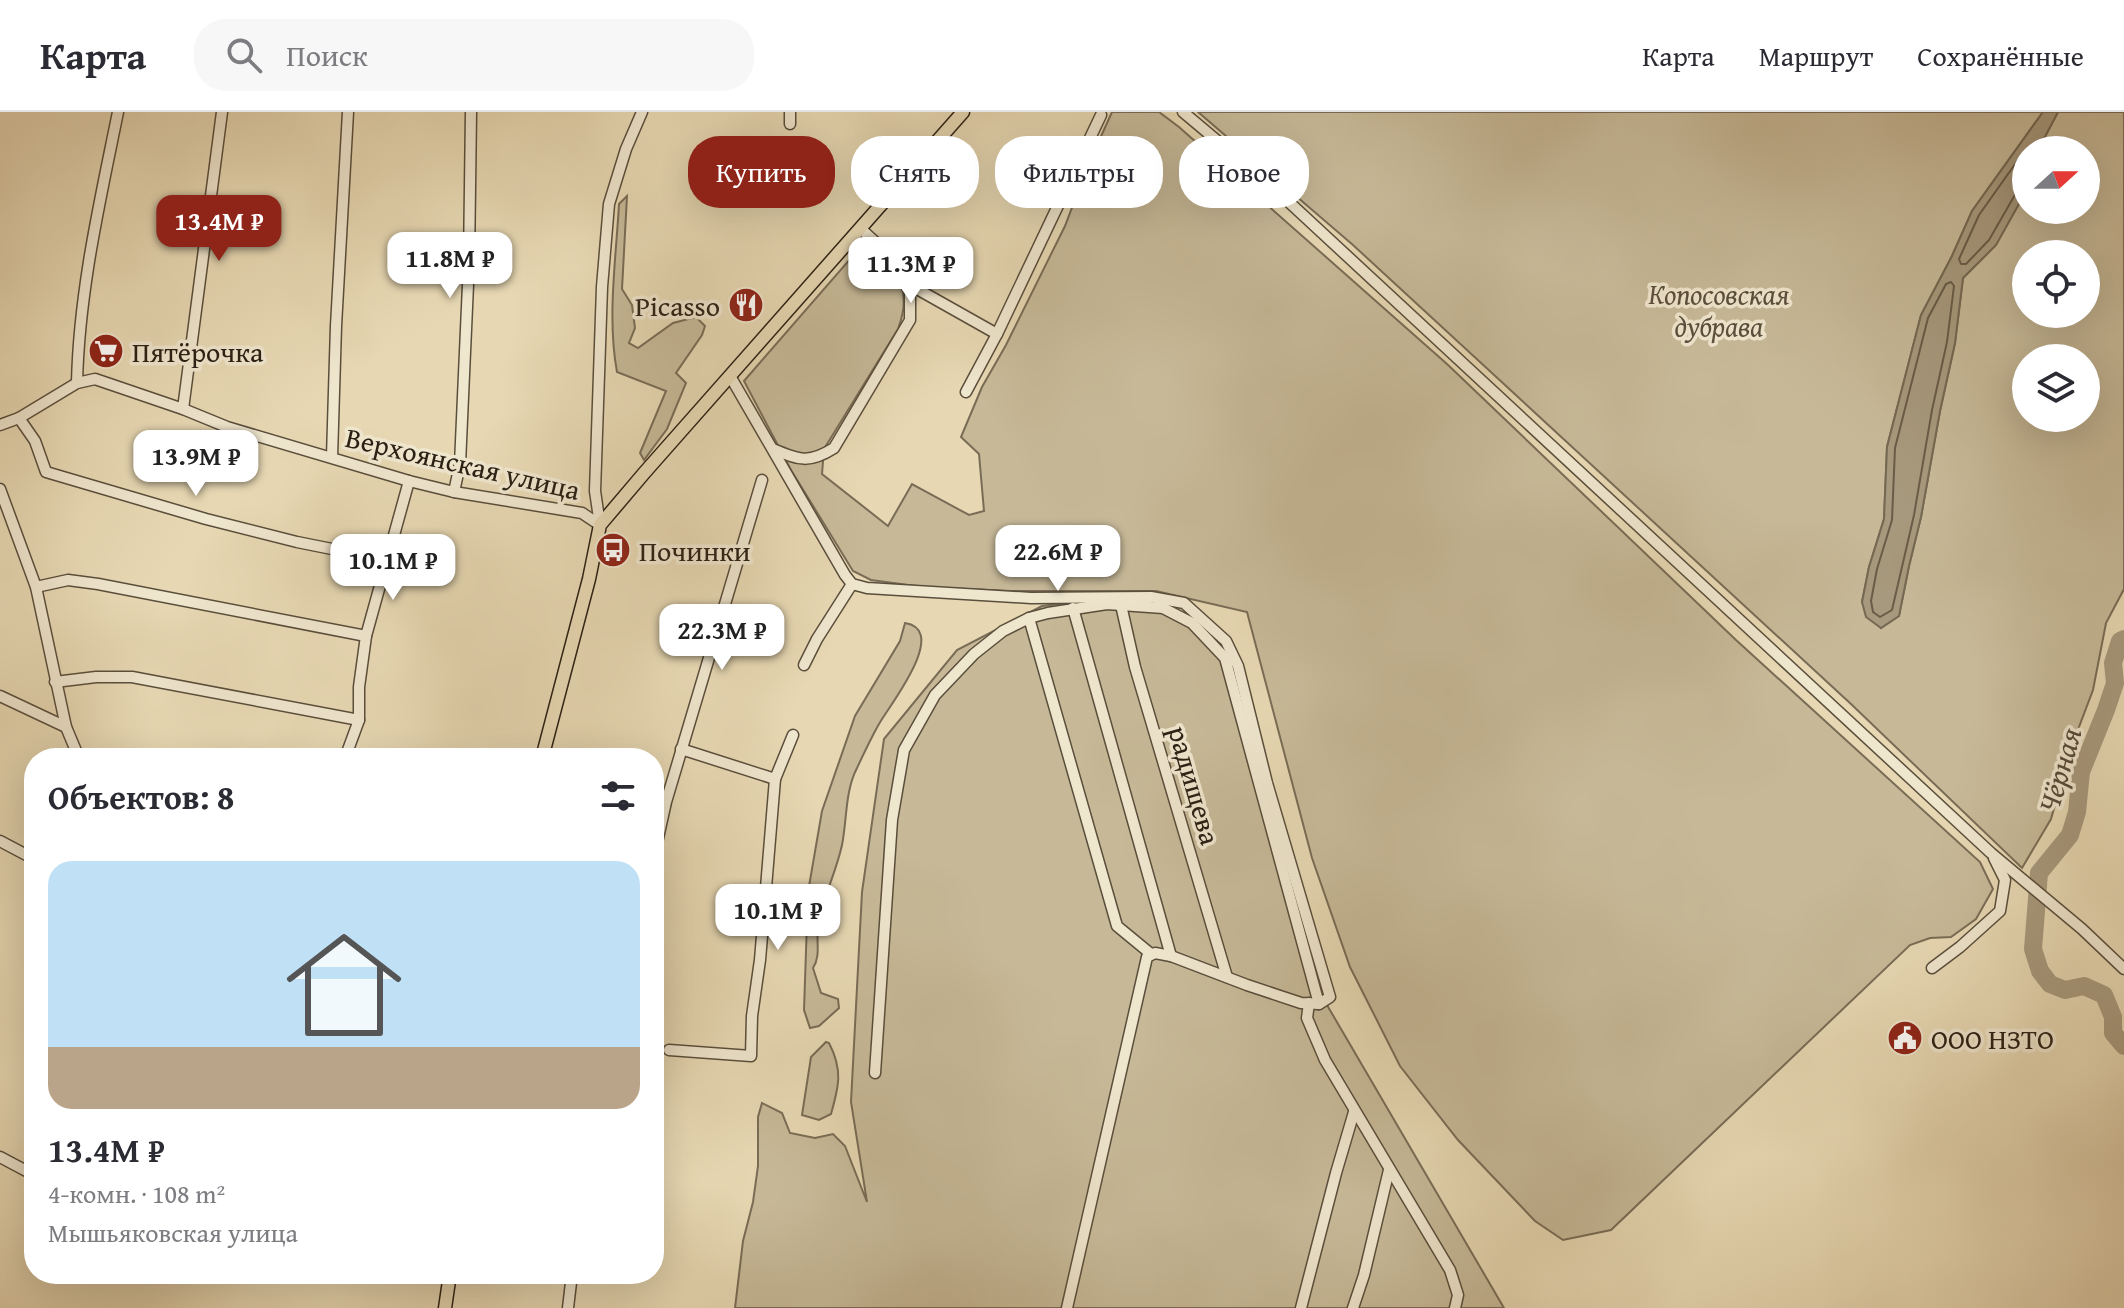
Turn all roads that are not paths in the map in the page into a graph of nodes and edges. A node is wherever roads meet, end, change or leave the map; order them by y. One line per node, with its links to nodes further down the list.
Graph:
1 (118, 112): 13 (street)
2 (222, 112): 15 (street)
3 (348, 112): 19 (street)
4 (471, 112): 23 (street)
5 (642, 112): 24 (street)
6 (963, 112): 9 (main road)
7 (1183, 112): 45 (street)
8 (1101, 115): 11 (street)
9 (861, 229): 10 (street); 12 (main road)
10 (910, 285): 11 (street); 18 (street)
11 (997, 334): 14 (street)
12 (730, 376): 18 (street); 24 (main road)
13 (77, 383): 15 (street, Верхоянская улица); 16 (street)
14 (966, 392)
15 (183, 409): 19 (street, Верхоянская улица)
16 (19, 418): 17 (street); 25 (street)
17 (0, 425)
18 (772, 449): 26 (street)
19 (332, 457): 21 (street, Верхоянская улица)
20 (762, 480): 41 (street)
21 (409, 481): 23 (street, Верхоянская улица); 25 (street)
22 (0, 489): 27 (street)
23 (454, 492): 24 (street, Верхоянская улица)
24 (600, 525): 40 (main road)
25 (387, 560): 31 (street)
26 (852, 584): 32 (street); 52 (street)
27 (36, 587): 31 (street); 33 (street)
28 (1121, 605): 29 (street); 51 (street, радищева); 52 (street)
29 (1073, 608): 30 (street); 48 (street)
30 (1029, 618): 47 (street); 54 (street)
31 (366, 636): 35 (street)
32 (804, 665)
33 (55, 682): 35 (street); 36 (street)
34 (0, 696): 36 (street)
35 (359, 720): 39 (street)
36 (66, 727): 38 (street)
37 (793, 735): 42 (street)
38 (75, 748)
39 (349, 748)
40 (545, 748)
41 (681, 749): 42 (street); 43 (street)
42 (775, 779): 53 (street)
43 (664, 811)
44 (0, 841): 46 (street)
45 (1991, 853): 49 (street); 50 (street)
46 (24, 854)
47 (1151, 954): 48 (street); 63 (street)
48 (1171, 956): 51 (street)
49 (1932, 968)
50 (2124, 969)
51 (1227, 977): 52 (street)
52 (1314, 1004): 55 (street)
53 (669, 1050)
54 (875, 1073)
55 (1354, 1112): 58 (street); 64 (street)
56 (0, 1157): 57 (street)
57 (24, 1170)
58 (1389, 1170): 65 (street); 66 (street)
59 (449, 1284): 61 (main road)
60 (571, 1284): 62 (street)
61 (445, 1308)
62 (568, 1308)
63 (1067, 1308)
64 (1301, 1308)
65 (1353, 1308)
66 (1455, 1308)

